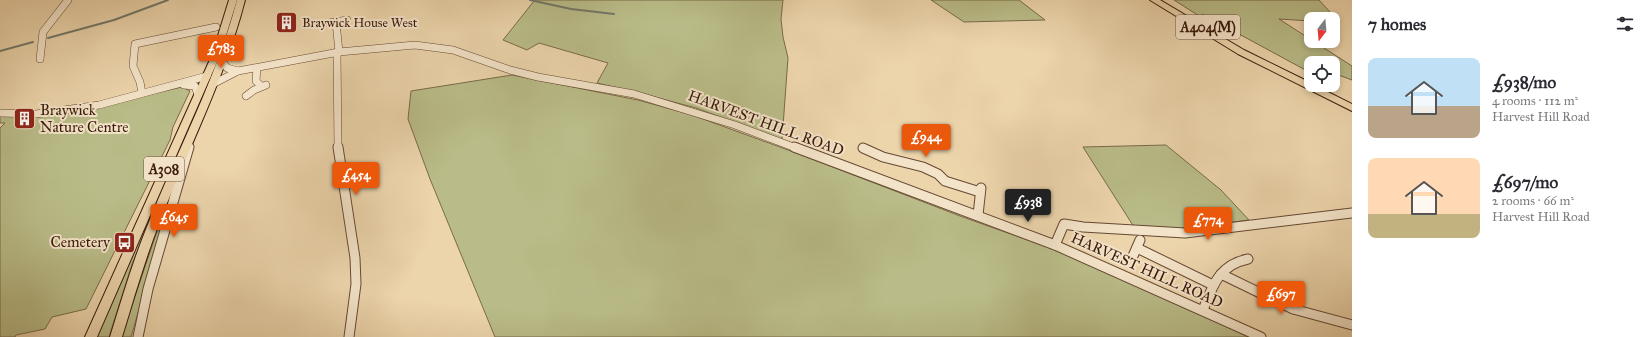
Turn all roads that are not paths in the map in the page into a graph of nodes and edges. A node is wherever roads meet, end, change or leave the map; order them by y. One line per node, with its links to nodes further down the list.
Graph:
1 (68, 0): 9 (street)
2 (233, 0): 14 (main road, A308)
3 (241, 0): 10 (main road, A308)
4 (1154, 0): 21 (highway, A404(M))
5 (1165, 0): 13 (highway, A404(M))
6 (347, 20): 8 (street)
7 (216, 27): 17 (street)
8 (338, 52): 11 (street, HARVEST HILL ROAD); 26 (street, HARVEST HILL ROAD); 37 (street)
9 (40, 59)
10 (222, 62): 12 (street); 14 (main road, A308)
11 (257, 68): 12 (street, HARVEST HILL ROAD); 19 (street)
12 (238, 71): 14 (street, HARVEST HILL ROAD)
13 (1304, 77)
14 (210, 80): 15 (street, HARVEST HILL ROAD); 18 (main road, A308); 23 (main road, A308)
15 (175, 86): 17 (street); 18 (street)
16 (1333, 92): 20 (highway)
17 (142, 93): 22 (street)
18 (198, 95): 34 (main road, A308)
19 (246, 96)
20 (1352, 101)
21 (1352, 108)
22 (0, 113)
23 (193, 134): 35 (main road, A308); 36 (street)
24 (863, 148): 26 (street)
25 (1352, 213): 27 (street)
26 (978, 215): 27 (street, HARVEST HILL ROAD)
27 (1055, 244): 32 (street, HARVEST HILL ROAD)
28 (1136, 248): 31 (street)
29 (1248, 259): 30 (street)
30 (1221, 274): 31 (street); 33 (street)
31 (1213, 285): 32 (street)
32 (1203, 310): 38 (street, HARVEST HILL ROAD)
33 (1352, 325)
34 (91, 337)
35 (116, 337)
36 (138, 337)
37 (348, 337)
38 (1261, 337)

